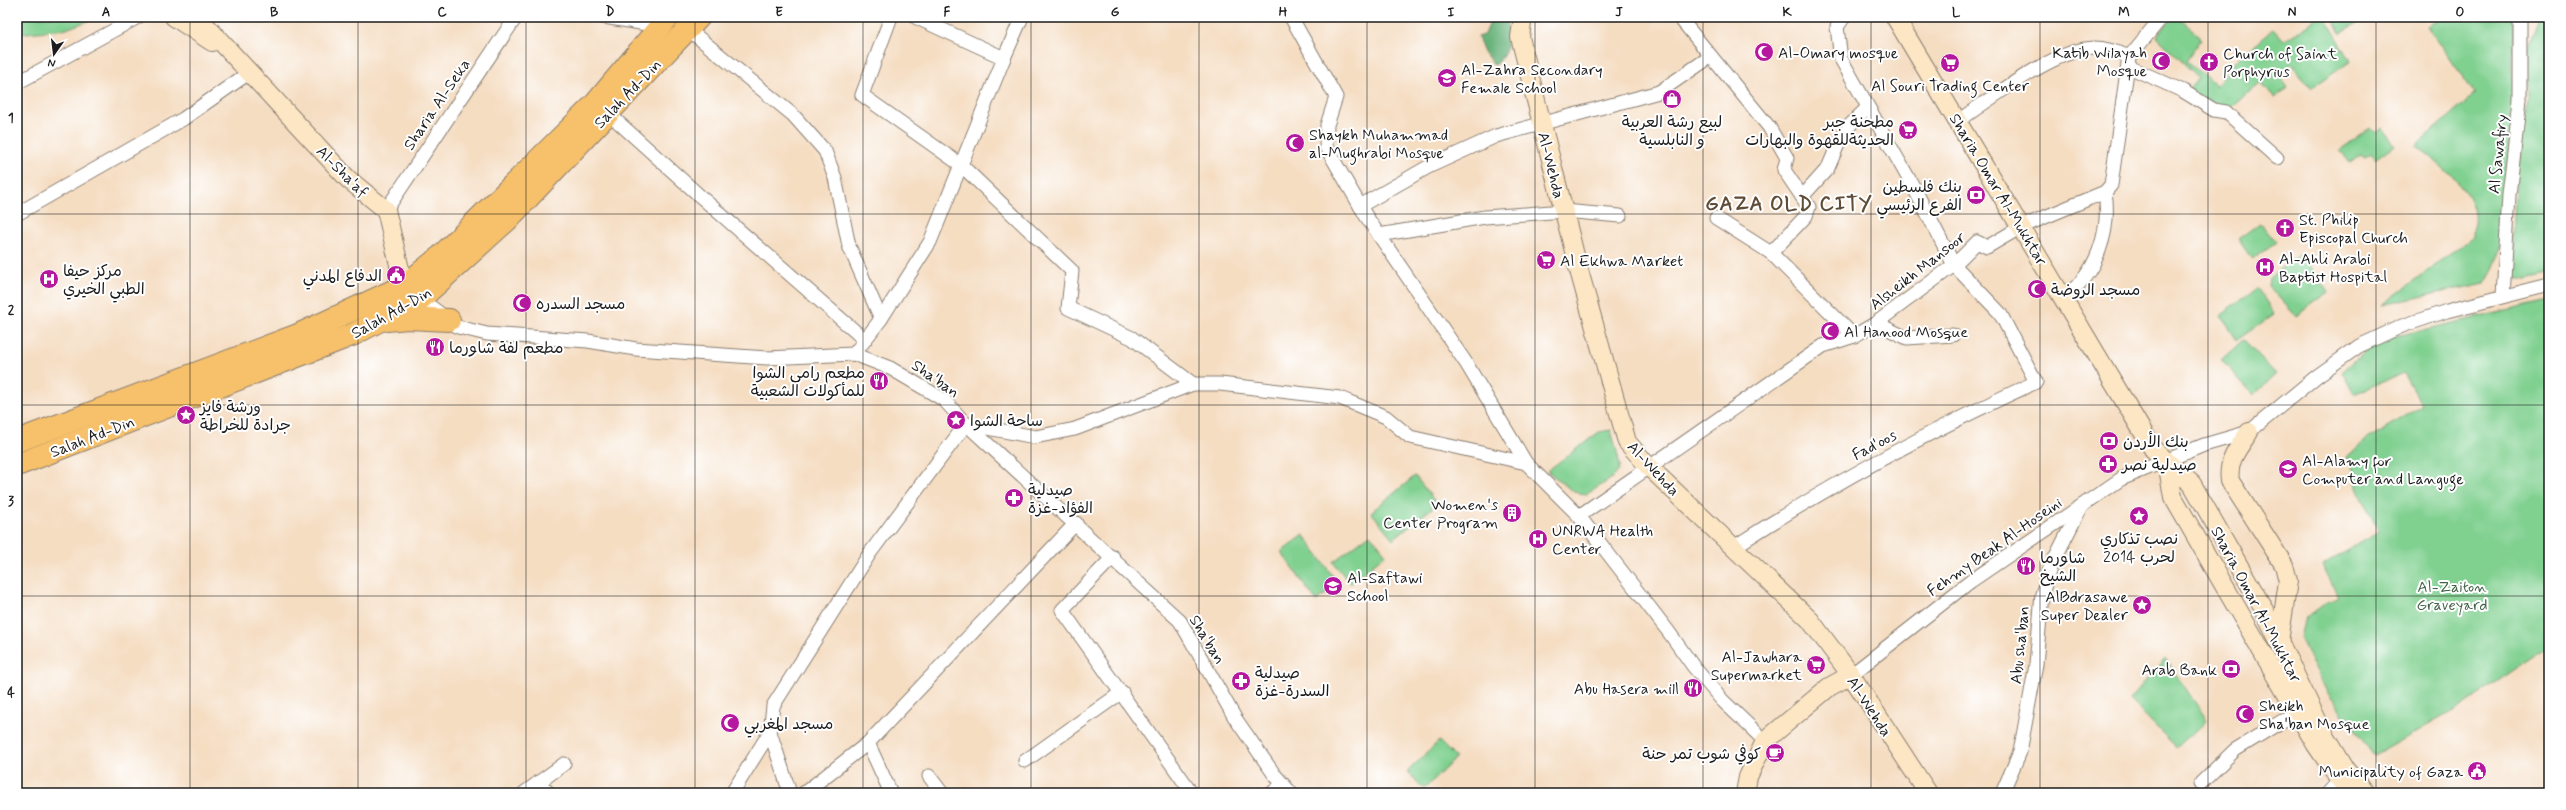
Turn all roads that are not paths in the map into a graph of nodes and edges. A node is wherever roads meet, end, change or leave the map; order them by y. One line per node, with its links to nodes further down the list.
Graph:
1 (138, 17): 16 (street)
2 (174, 17): 22 (main road, Al-Sha'af)
3 (198, 17): 22 (main road, Al-Sha'af)
4 (516, 17): 33 (street, Sharia Al-Seka)
5 (604, 17): 17 (street)
6 (891, 17): 29 (street)
7 (915, 17): 20 (street)
8 (1022, 17): 20 (street)
9 (1290, 17): 32 (street)
10 (1522, 17): 27 (main road, Al-Wehda)
11 (1679, 17): 19 (street)
12 (1844, 17): 24 (street)
13 (1894, 17): 26 (main road, Sharia Omar Al-Mukhtar)
14 (2162, 17): 21 (street)
15 (2520, 17): 44 (street, Al Sawafiry)
16 (122, 21): 23 (street)
17 (664, 22): 43 (highway, Salah Ad-Din)
18 (694, 24): 25 (highway, Salah Ad-Din); 46 (street)
19 (1710, 57): 27 (street); 31 (street)
20 (1004, 58): 29 (street)
21 (2129, 62): 26 (street); 28 (street); 30 (street)
22 (250, 72): 33 (main road, Al-Sha'af); 35 (street)
23 (17, 83)
24 (1867, 108): 31 (street); 41 (street)
25 (608, 113): 43 (highway, Salah Ad-Din); 52 (street)
26 (1958, 121): 38 (main road, Sharia Omar Al-Mukhtar)
27 (1542, 122): 32 (street); 34 (main road, Al-Wehda)
28 (2277, 158)
29 (961, 165): 46 (street); 54 (street)
30 (2105, 192): 38 (street, Alsheikh Mansoor); 45 (street)
31 (1802, 197): 40 (street)
32 (1360, 206): 39 (street)
33 (386, 210): 43 (main road)
34 (1564, 211): 36 (street); 39 (street); 61 (main road, Al-Wehda)
35 (17, 214)
36 (1620, 216)
37 (1716, 218): 40 (street)
38 (2021, 228): 41 (street, Alsheikh Mansoor); 45 (main road, Sharia Omar Al-Mukhtar)
39 (1379, 235): 59 (street)
40 (1771, 253): 51 (street)
41 (1954, 265): 49 (street, Alsheikh Mansoor); 65 (street, Fad'oos)
42 (2549, 285): 44 (street)
43 (412, 292): 47 (street, Sha'ban); 48 (highway, Salah Ad-Din); 57 (highway, Salah Ad-Din)
44 (2503, 296): 56 (street)
45 (2064, 297): 58 (main road, Sharia Omar Al-Mukhtar)
46 (881, 319): 52 (street)
47 (449, 320): 48 (highway); 53 (street, Sha'ban)
48 (378, 321): 60 (highway, Salah Ad-Din)
49 (1876, 323): 50 (street); 51 (street, Alsheikh Mansoor)
50 (1953, 335)
51 (1854, 336): 61 (street, Alsheikh Mansoor)
52 (865, 340): 53 (street)
53 (854, 354): 55 (street, Sha'ban)
54 (1193, 384): 55 (street); 59 (street)
55 (966, 424): 64 (street, Sha'ban); 71 (street)
56 (2249, 432): 58 (street, Fehmy Beak Al-Hoseini); 67 (main road)
57 (17, 441)
58 (2167, 462): 62 (street, Fehmy Beak Al-Hoseini); 67 (main road, Sharia Omar Al-Mukhtar); 70 (main road, Sharia Omar Al-Mukhtar)
59 (1526, 463): 63 (street)
60 (17, 465)
61 (1648, 466): 63 (street, Alsheikh Mansoor); 65 (main road, Al-Wehda)
62 (2082, 505): 68 (street, Fehmy Beak Al-Hoseini); 92 (street, Abu sha'ban)
63 (1579, 516): 72 (street)
64 (1076, 523): 66 (street, Sha'ban); 73 (street)
65 (1734, 547): 68 (main road, Al-Wehda)
66 (1113, 558): 69 (street); 79 (street, Sha'ban)
67 (2280, 642): 93 (main road, Sharia Omar Al-Mukhtar)
68 (1851, 675): 72 (main road); 91 (main road, Al-Wehda)
69 (1122, 692): 74 (street); 88 (street)
70 (2297, 712): 78 (street); 80 (main road, Sharia Omar Al-Mukhtar)
71 (770, 732): 83 (street); 84 (street)
72 (1765, 741): 90 (main road)
73 (868, 743): 85 (street); 86 (street)
74 (1025, 761)
75 (564, 764): 77 (street)
76 (929, 776): 87 (street)
77 (538, 782): 81 (street); 82 (street)
78 (2201, 783)
79 (1287, 788): 89 (street)
80 (2339, 789)
81 (524, 793)
82 (550, 793)
83 (732, 793)
84 (790, 793)
85 (804, 793)
86 (891, 793)
87 (942, 793)
88 (1192, 793)
89 (1272, 793)
90 (1745, 793)
91 (1928, 793)
92 (2002, 793)
93 (2366, 793)

